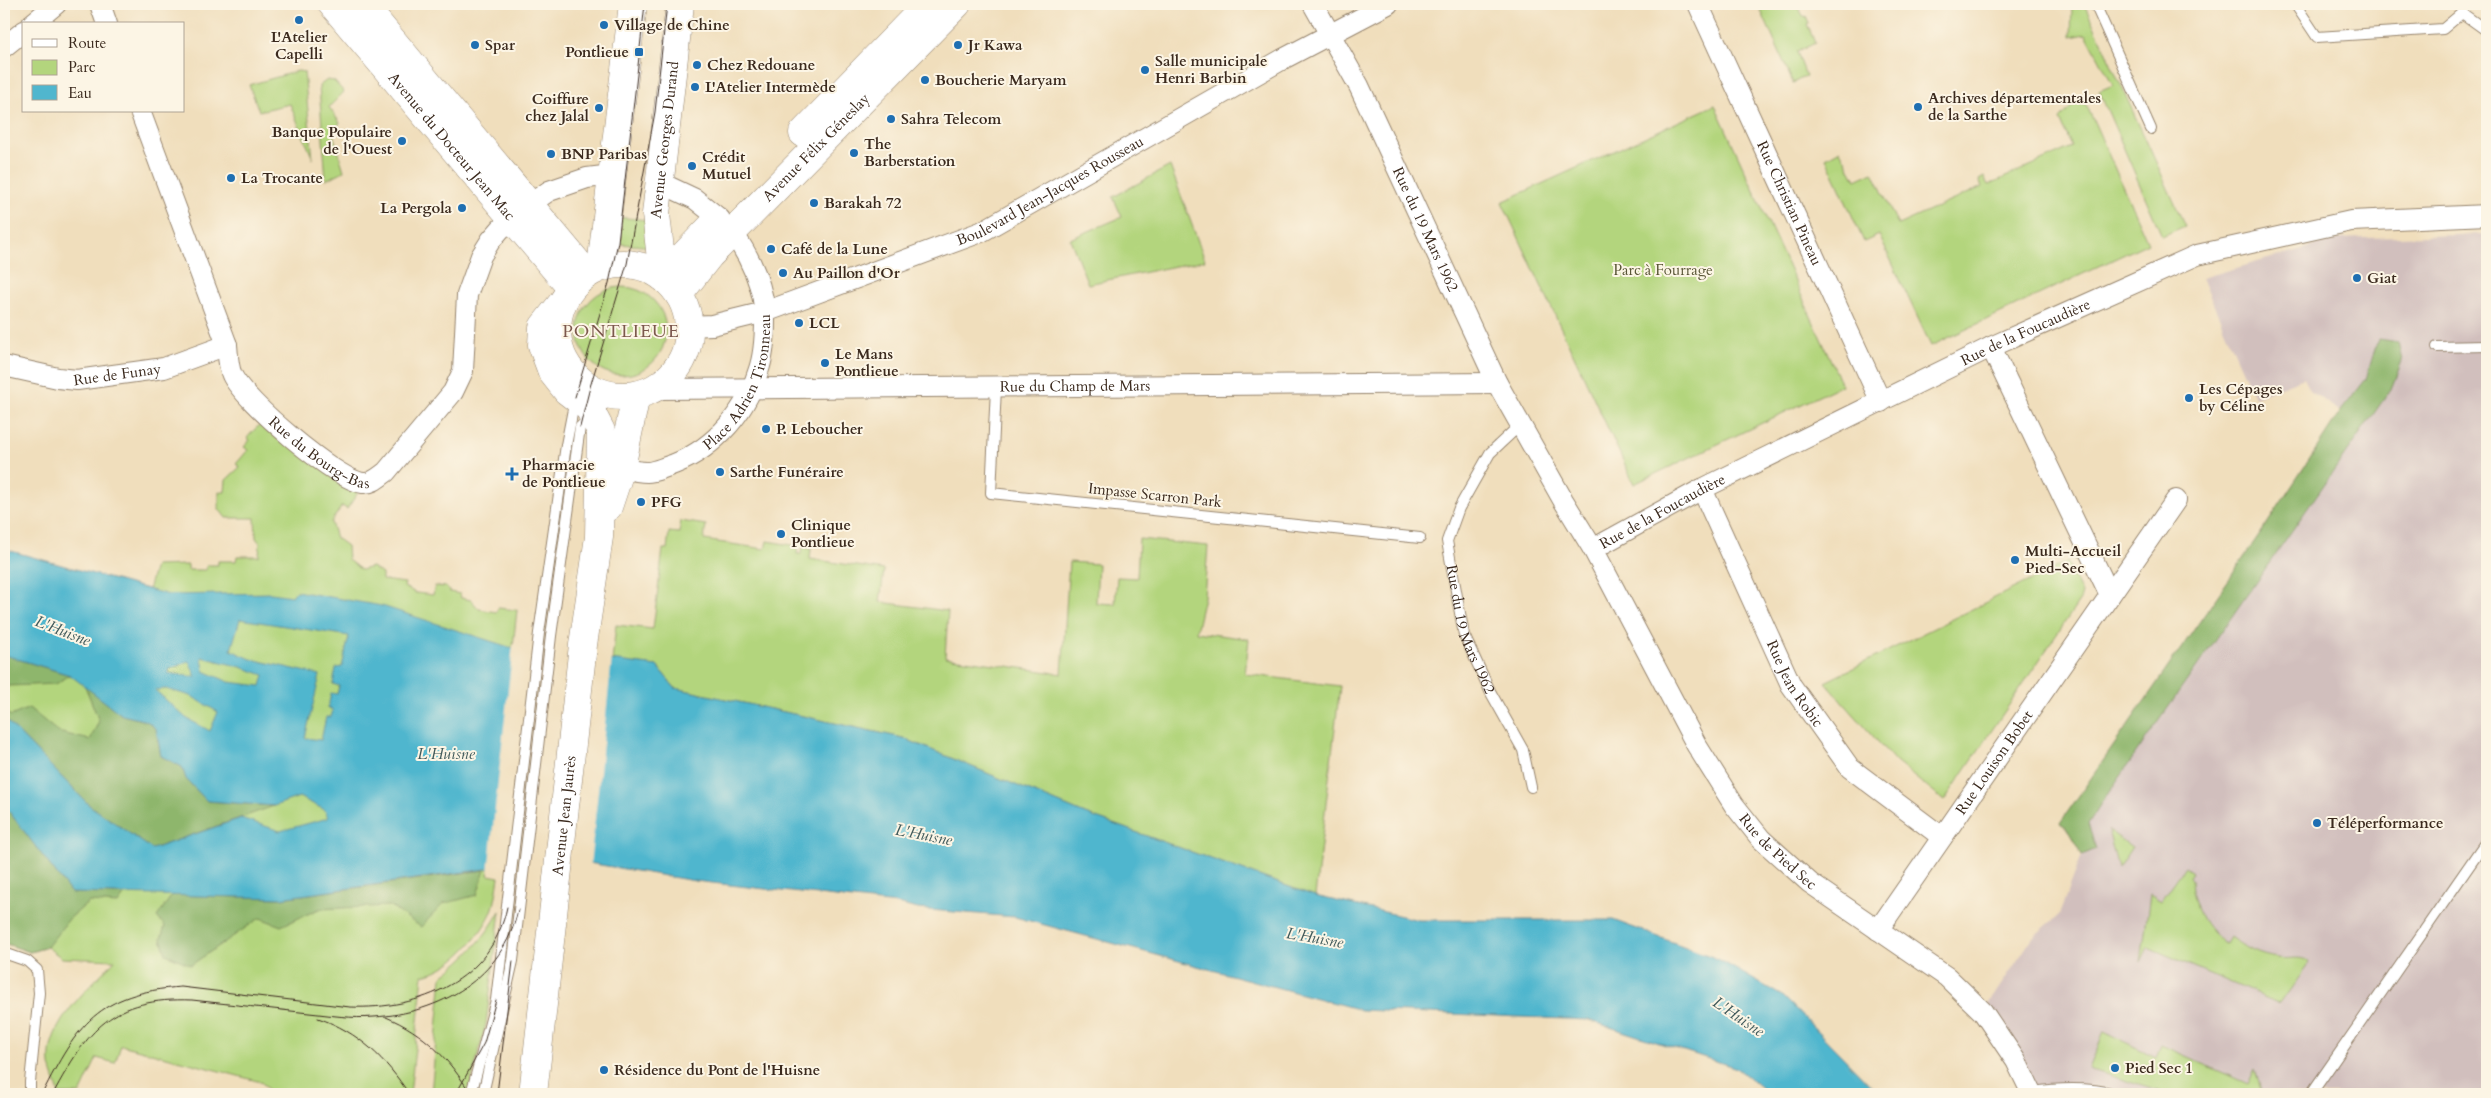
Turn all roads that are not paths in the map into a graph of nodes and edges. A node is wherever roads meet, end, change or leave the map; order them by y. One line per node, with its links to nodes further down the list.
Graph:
1 (56, 4): 15 (street)
2 (100, 4): 16 (street)
3 (332, 4): 25 (main road, Avenue du Docteur Jean Mac)
4 (362, 4): 25 (main road, Avenue du Docteur Jean Mac)
5 (633, 4): 23 (main road)
6 (680, 4): 24 (main road, Avenue Georges Durand)
7 (928, 4): 27 (main road, Avenue Félix Géneslay)
8 (957, 4): 27 (main road, Avenue Félix Géneslay)
9 (1313, 4): 19 (street, Rue du 19 Mars 1962)
10 (1388, 4): 19 (street, Boulevard Jean-Jacques Rousseau)
11 (1698, 4): 41 (street, Rue Christian Pineau)
12 (2095, 4): 22 (lane)
13 (2295, 4): 14 (lane)
14 (2462, 9): 17 (lane)
15 (34, 22)
16 (106, 22)
17 (2487, 31)
18 (22, 32): 20 (street)
19 (1332, 33): 30 (street, Boulevard Jean-Jacques Rousseau); 37 (street, Rue du 19 Mars 1962)
20 (4, 47)
21 (140, 112): 32 (street, Rue du Bourg-Bas)
22 (2151, 129)
23 (612, 176): 25 (street); 28 (main road)
24 (661, 183): 27 (street, Place Adrien Tironneau); 29 (main road, Avenue Georges Durand)
25 (520, 209): 28 (main road, Avenue du Docteur Jean Mac); 32 (street, Rue du Bourg-Bas)
26 (2487, 215): 34 (street, Rue de la Foucaudière)
27 (726, 225): 29 (main road, Avenue Félix Géneslay); 30 (street, Place Adrien Tironneau)
28 (580, 283): 29 (main road); 40 (main road); 42 (main road)
29 (671, 286): 31 (main road)
30 (765, 312): 31 (street, Boulevard Jean-Jacques Rousseau); 39 (street, Place Adrien Tironneau)
31 (689, 326): 40 (main road)
32 (227, 345): 36 (street, Rue de Funay)
33 (2487, 346): 35 (lane)
34 (1991, 347): 41 (street, Rue de la Foucaudière); 50 (street)
35 (2437, 347)
36 (4, 366)
37 (1497, 383): 38 (street, Rue du Champ de Mars); 43 (street, Rue du 19 Mars 1962)
38 (996, 388): 39 (street, Rue du Champ de Mars); 48 (lane, Impasse Scarron Park)
39 (752, 389): 40 (street, Rue du Champ de Mars); 44 (street, Place Adrien Tironneau)
40 (634, 393): 42 (lane); 44 (main road, Avenue Jean Jaurès)
41 (1881, 402): 45 (street, Rue de la Foucaudière)
42 (584, 406): 47 (main road, Avenue Jean Jaurès); 58 (lane); 59 (lane)
43 (1520, 425): 49 (street, Rue du 19 Mars 1962); 51 (lane, Rue du 19 Mars 1962)
44 (621, 468): 47 (main road, Avenue Jean Jaurès)
45 (1702, 489): 49 (street, Rue de la Foucaudière); 52 (street, Rue Jean Robic)
46 (2176, 500): 50 (street, Rue Louison Bobet)
47 (599, 537): 60 (main road, Avenue Jean Jaurès)
48 (1420, 538)
49 (1593, 549): 54 (street, Rue de Pied Sec)
50 (2110, 595): 52 (street, Rue Louison Bobet)
51 (1531, 787)
52 (1942, 837): 54 (street, Rue Louison Bobet)
53 (2487, 840): 62 (lane)
54 (1878, 930): 56 (street, Rue de Pied Sec)
55 (4, 953): 57 (lane)
56 (2032, 1093): 61 (lane)
57 (30, 1094)
58 (471, 1094)
59 (483, 1094)
60 (532, 1094)
61 (2116, 1094)
62 (2311, 1094)

